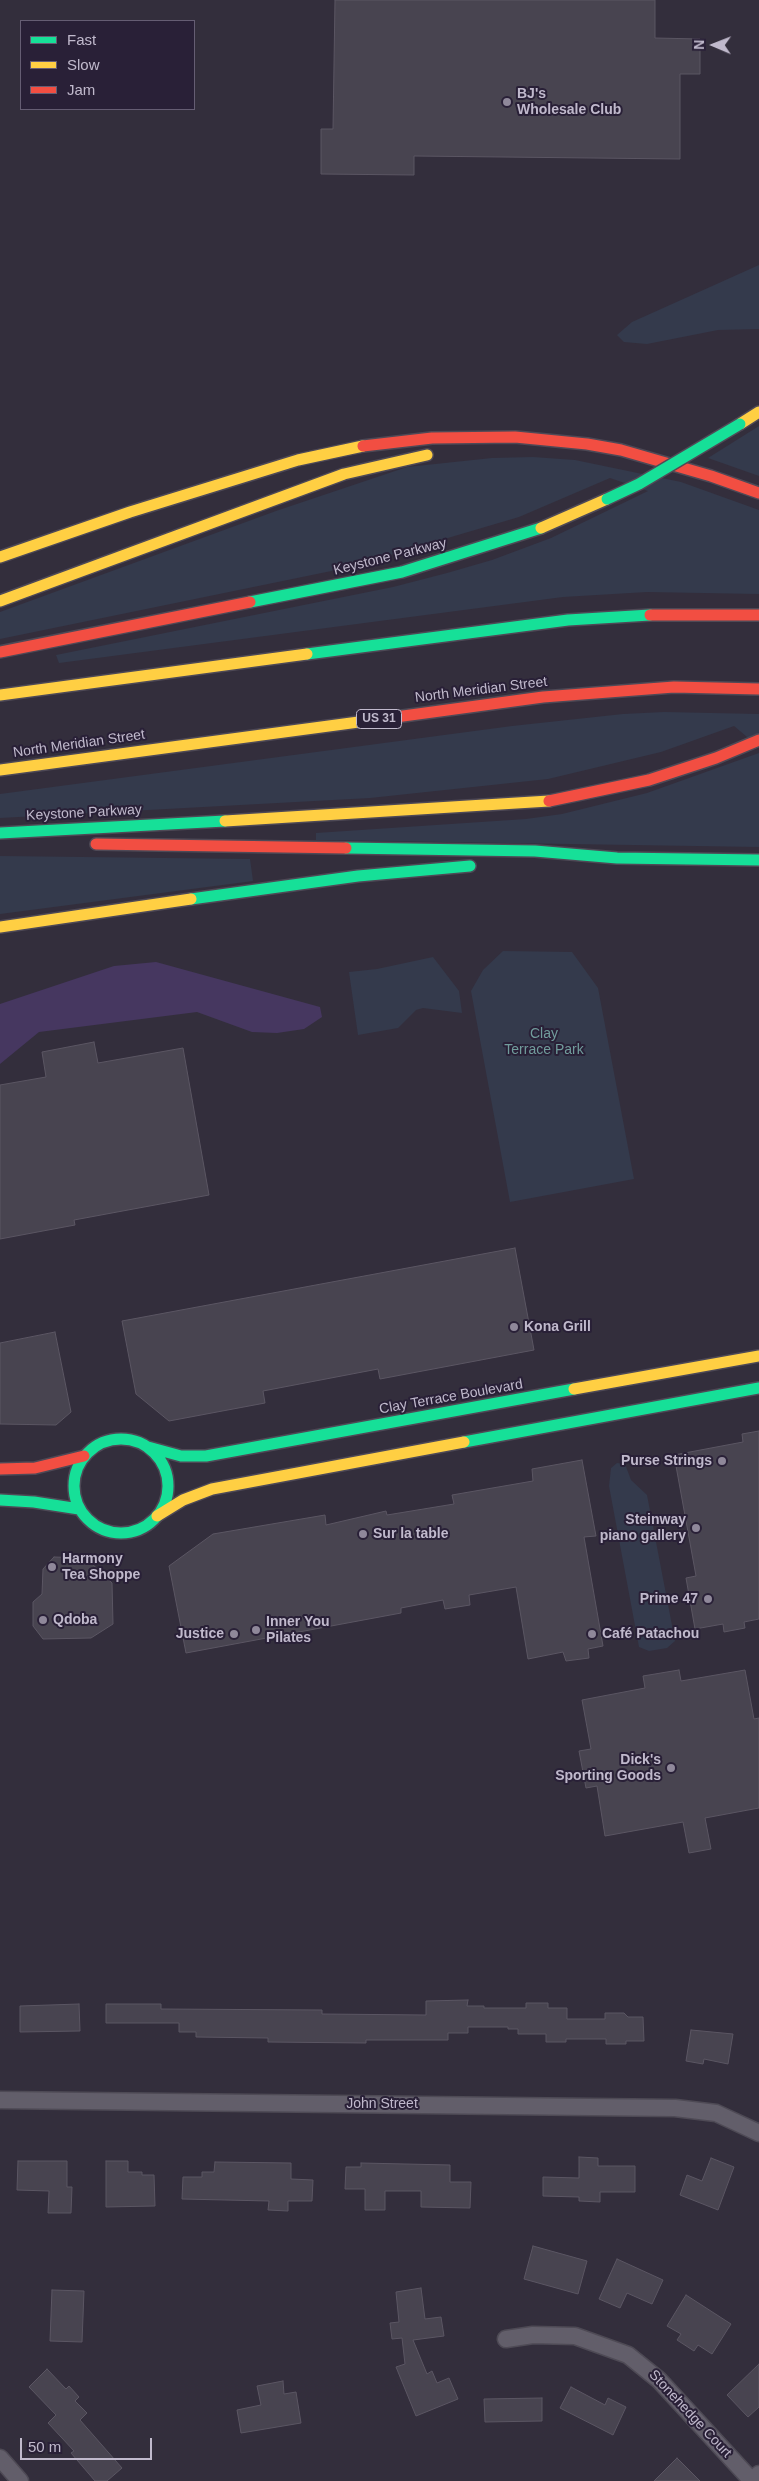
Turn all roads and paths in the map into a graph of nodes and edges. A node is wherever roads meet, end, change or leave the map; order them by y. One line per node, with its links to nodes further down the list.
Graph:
1 (759, 412): 9 (main road, Keystone Parkway, bridge)
2 (475, 450): 4 (main road)
3 (436, 454): 7 (main road)
4 (650, 459): 5 (main road); 6 (main road)
5 (759, 493)
6 (0, 557)
7 (0, 601)
8 (759, 615): 11 (main road)
9 (0, 652)
10 (759, 689): 13 (main road, North Meridian Street / US 31)
11 (0, 695)
12 (758, 741): 14 (main road, Keystone Parkway)
13 (0, 770)
14 (0, 833)
15 (0, 842): 16 (main road)
16 (35, 843)
17 (81, 844): 18 (main road)
18 (617, 858): 19 (main road); 20 (main road)
19 (759, 860)
20 (526, 863)
21 (480, 866): 22 (main road)
22 (0, 927)
23 (759, 1356): 25 (main road, Clay Terrace Boulevard)
24 (759, 1388): 30 (main road)
25 (148, 1447): 26 (main road); 30 (main road)
26 (84, 1456): 27 (main road); 29 (main road)
27 (0, 1468)
28 (0, 1500): 29 (main road)
29 (79, 1509): 30 (main road)
30 (157, 1516)
31 (0, 2100): 32 (street, John Street)
32 (759, 2133)
33 (506, 2339): 37 (street, Stonehedge Court)
34 (0, 2458): 36 (street)
35 (759, 2474): 37 (street)
36 (20, 2481)
37 (752, 2481)

